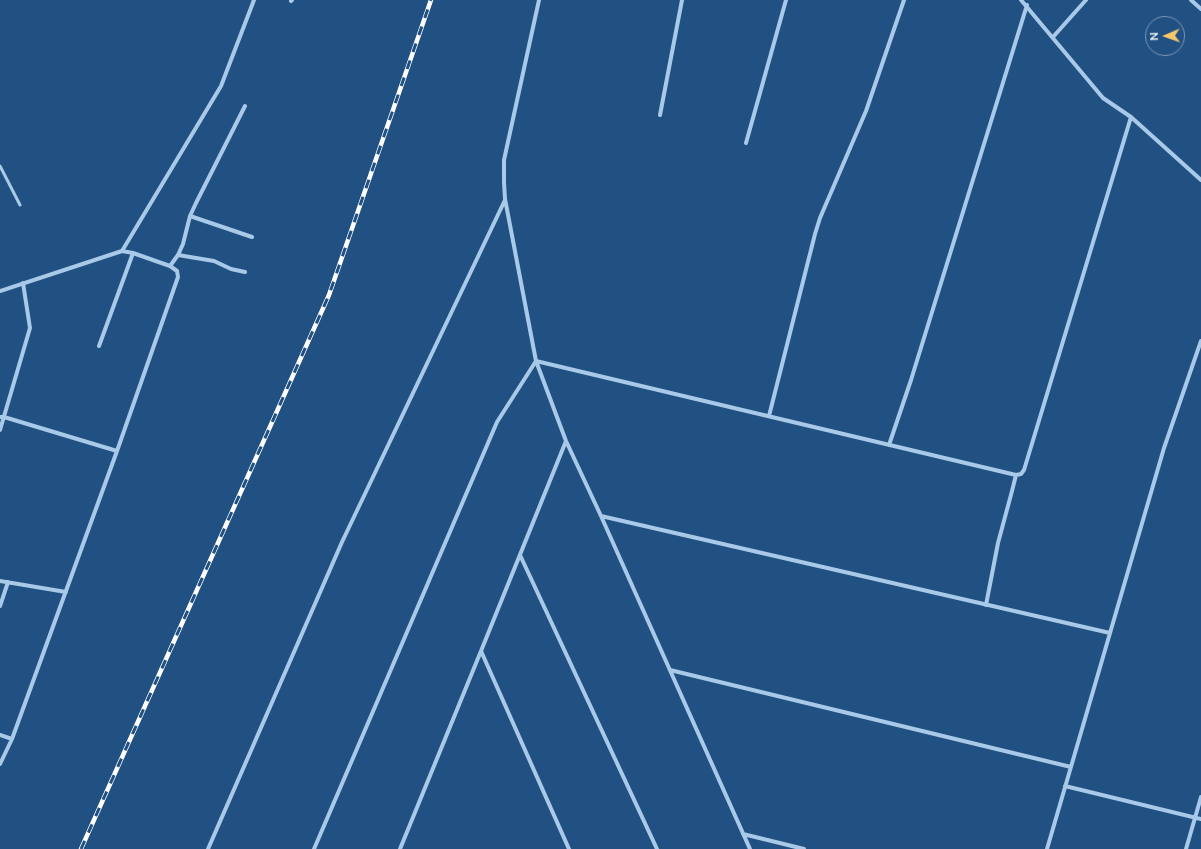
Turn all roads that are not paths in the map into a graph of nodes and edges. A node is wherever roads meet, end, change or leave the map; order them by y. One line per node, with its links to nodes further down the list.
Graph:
1 (254, 0): 22 (street)
2 (539, 0): 18 (street)
3 (682, 0): 13 (street)
4 (786, 0): 15 (street)
5 (904, 0): 32 (street)
6 (1021, 0): 9 (street)
7 (1086, 0): 11 (street)
8 (1191, 0): 10 (street)
9 (1027, 6): 11 (street); 36 (street)
10 (1201, 9)
11 (1053, 37): 14 (street)
12 (246, 106): 20 (street)
13 (660, 115)
14 (1132, 117): 17 (street); 38 (street)
15 (746, 143)
16 (0, 166): 19 (lane)
17 (1201, 180)
18 (505, 199): 31 (street); 58 (street)
19 (20, 206)
20 (190, 216): 21 (street); 24 (street)
21 (252, 237)
22 (122, 251): 23 (street); 27 (street)
23 (133, 253): 25 (street); 30 (street)
24 (178, 255): 25 (street); 26 (street)
25 (170, 266): 37 (street)
26 (245, 272)
27 (23, 284): 28 (street); 33 (street)
28 (0, 291)
29 (1201, 341): 46 (street)
30 (99, 346)
31 (536, 360): 32 (street); 35 (street); 59 (street)
32 (769, 416): 36 (street)
33 (2, 417): 34 (street); 37 (street)
34 (0, 430)
35 (566, 441): 39 (street); 40 (street)
36 (889, 445): 38 (street)
37 (117, 451): 43 (street)
38 (1016, 475): 44 (street)
39 (601, 516): 44 (street); 48 (street)
40 (520, 554): 47 (street); 62 (street)
41 (0, 580): 42 (street)
42 (8, 582): 43 (street); 45 (street)
43 (66, 592): 50 (street)
44 (986, 605): 46 (street)
45 (0, 606)
46 (1110, 633): 52 (street)
47 (481, 651): 60 (street); 61 (street)
48 (670, 670): 52 (street); 57 (street)
49 (0, 735): 50 (street)
50 (12, 739): 51 (street)
51 (0, 764)
52 (1071, 767): 53 (street)
53 (1065, 786): 55 (street); 65 (street)
54 (1201, 797): 55 (street)
55 (1195, 817): 56 (street); 66 (street)
56 (1201, 819)
57 (743, 834): 63 (street); 64 (street)
58 (208, 849)
59 (314, 849)
60 (402, 849)
61 (569, 849)
62 (657, 849)
63 (750, 849)
64 (804, 849)
65 (1047, 849)
66 (1186, 849)

